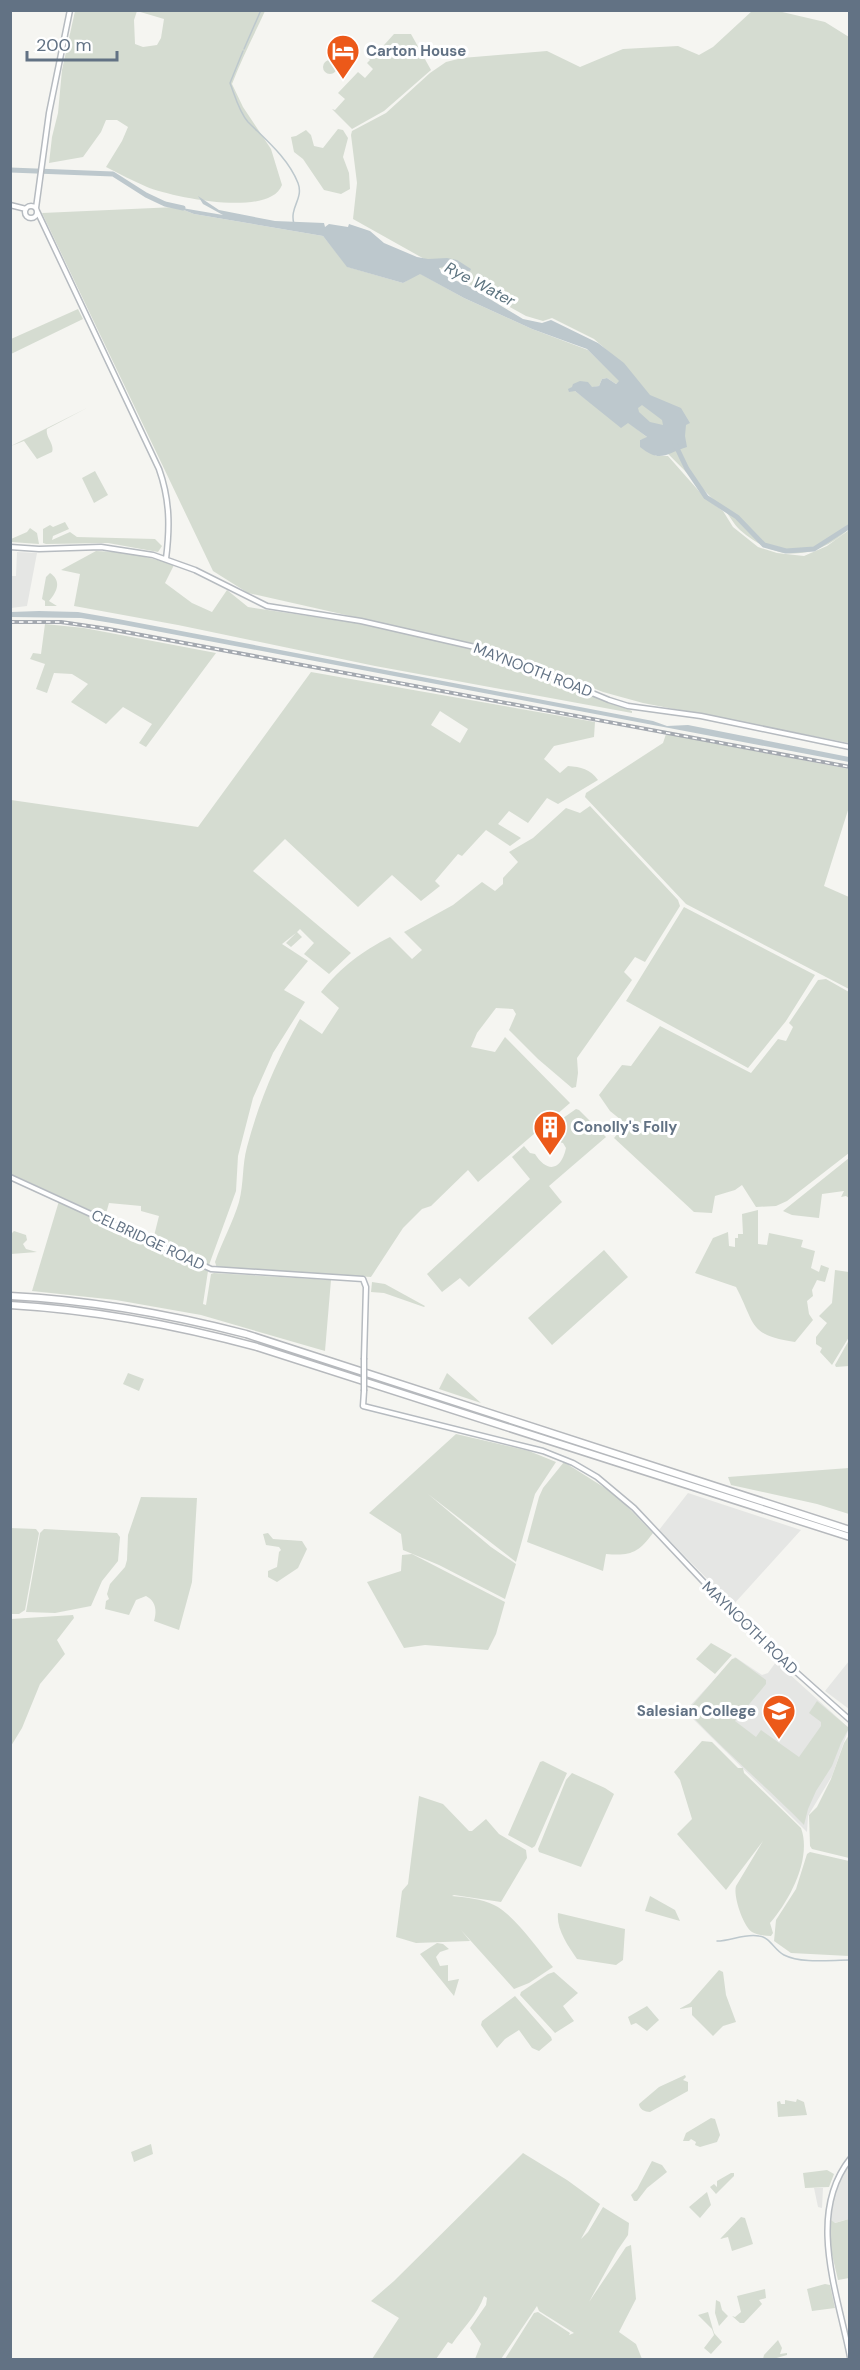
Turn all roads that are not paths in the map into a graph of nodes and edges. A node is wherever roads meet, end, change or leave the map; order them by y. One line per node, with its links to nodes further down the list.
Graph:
1 (70, 10): 3 (main road)
2 (13, 205): 3 (main road); 4 (main road)
3 (32, 208): 4 (main road); 5 (main road); 6 (main road)
4 (25, 214): 5 (main road)
5 (33, 219): 6 (main road)
6 (42, 222): 8 (main road)
7 (10, 547): 8 (main road, MAYNOOTH ROAD)
8 (166, 559): 9 (main road, MAYNOOTH ROAD)
9 (849, 747)
10 (10, 1176): 13 (main road, CELBRIDGE ROAD, bridge)
11 (10, 1296): 14 (highway)
12 (10, 1305): 15 (highway)
13 (364, 1391): 16 (main road, MAYNOOTH ROAD)
14 (849, 1530)
15 (849, 1537)
16 (849, 1720)
17 (849, 2159): 18 (main road)
18 (849, 2357)

